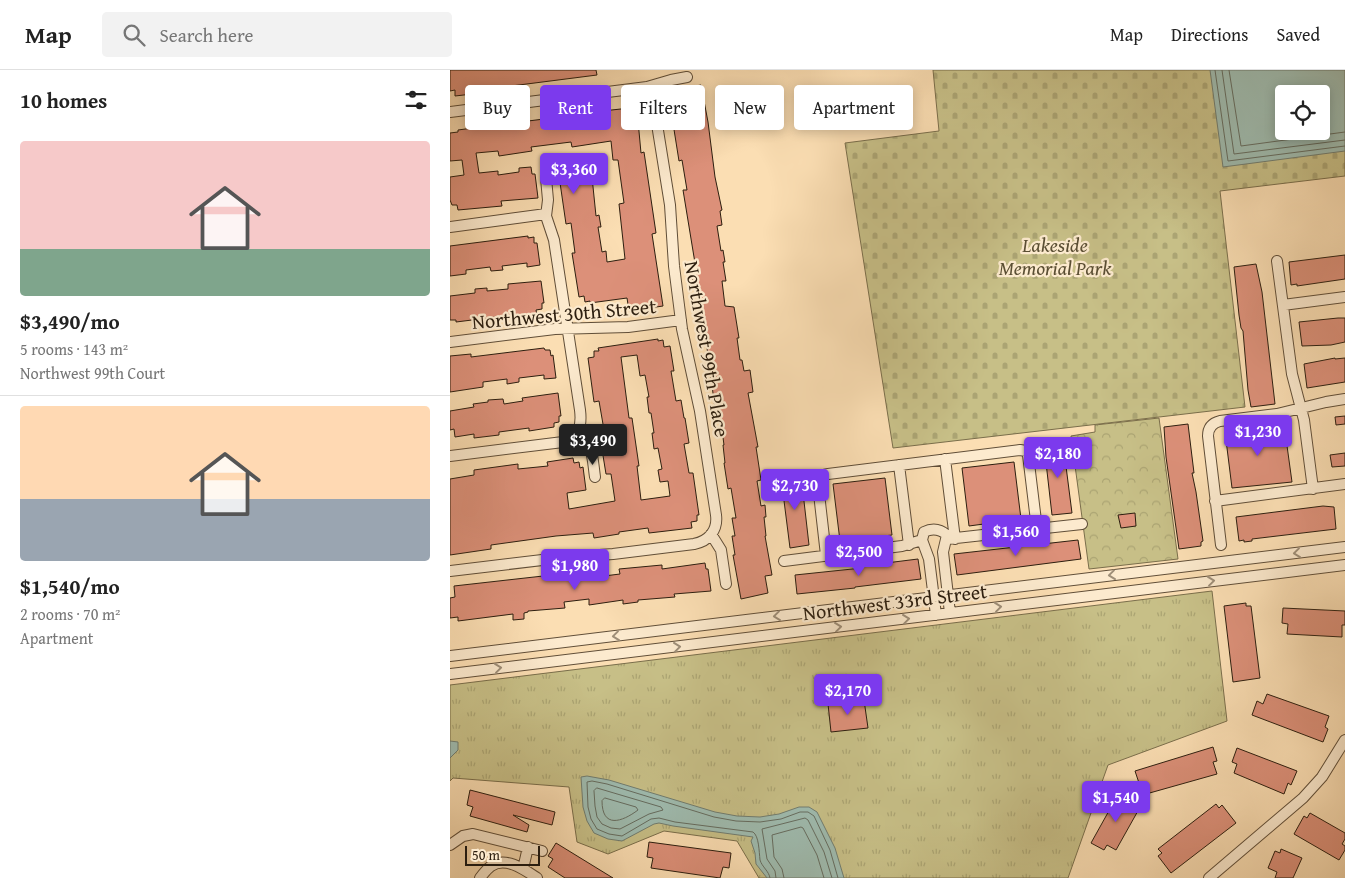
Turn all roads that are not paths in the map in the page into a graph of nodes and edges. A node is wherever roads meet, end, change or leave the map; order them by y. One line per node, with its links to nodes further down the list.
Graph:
1 (687, 77): 2 (street)
2 (654, 85)
3 (621, 90): 4 (street)
4 (450, 112)
5 (658, 130): 12 (street, Northwest 99th Place)
6 (546, 178): 7 (street)
7 (546, 214): 8 (street); 13 (street)
8 (450, 227)
9 (1277, 261): 11 (street)
10 (1345, 297): 11 (street)
11 (1283, 304): 16 (street)
12 (681, 320): 13 (street, Northwest 30th Street); 27 (street, Northwest 99th Place)
13 (568, 328): 14 (street, Northwest 30th Street); 17 (street)
14 (450, 342)
15 (1345, 399): 16 (street)
16 (1301, 408): 23 (street); 24 (street)
17 (577, 433): 18 (street); 21 (street)
18 (450, 456)
19 (945, 459): 20 (street); 26 (street); 29 (street)
20 (899, 465): 30 (street); 34 (street)
21 (595, 477)
22 (1345, 484): 23 (street)
23 (1313, 489): 24 (street)
24 (1215, 501): 31 (street)
25 (1082, 524): 26 (street)
26 (1037, 530): 29 (street)
27 (711, 534): 37 (street); 38 (street)
28 (922, 540): 29 (street); 30 (street); 33 (street)
29 (948, 542): 33 (street); 39 (street)
30 (909, 545): 34 (street)
31 (1221, 545)
32 (1345, 547): 39 (street, Northwest 33rd Street, one-way to 39)
33 (926, 551): 40 (street)
34 (826, 555): 35 (street)
35 (784, 561)
36 (1345, 565): 41 (street, Northwest 33rd Street, one-way to 36)
37 (450, 571)
38 (726, 584)
39 (948, 595): 40 (street, Northwest 33rd Street); 41 (street)
40 (934, 597): 42 (street); 43 (street, Northwest 33rd Street, one-way to 43)
41 (950, 613): 42 (street, Northwest 33rd Street)
42 (936, 615): 44 (street, Northwest 33rd Street, one-way to 42)
43 (450, 656)
44 (450, 674)
45 (1345, 740): 52 (street)
46 (450, 845): 47 (street)
47 (528, 847): 48 (street); 49 (street)
48 (542, 851)
49 (523, 869): 50 (street); 51 (street)
50 (480, 878)
51 (537, 878)
52 (1208, 878)

